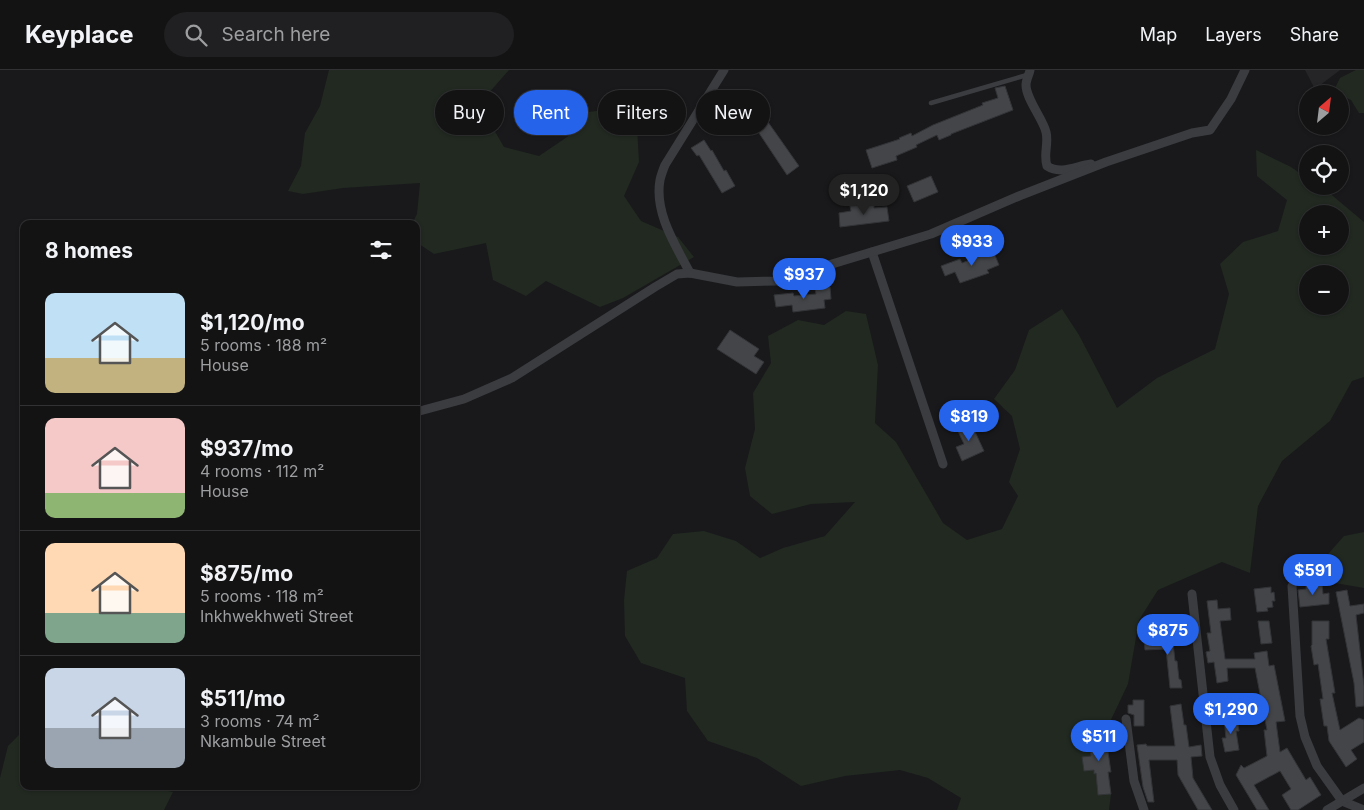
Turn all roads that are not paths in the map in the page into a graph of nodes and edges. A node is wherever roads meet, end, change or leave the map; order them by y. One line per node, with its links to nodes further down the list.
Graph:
1 (724, 70): 8 (street)
2 (1030, 70): 4 (street)
3 (1245, 70): 6 (street)
4 (1026, 87): 5 (lane); 6 (street)
5 (931, 103)
6 (1106, 162): 7 (street)
7 (872, 252): 8 (street); 10 (street)
8 (690, 273): 9 (street)
9 (420, 411)
10 (943, 464)
11 (1292, 586): 15 (street)
12 (1192, 594): 17 (street)
13 (1126, 719): 16 (street)
14 (1364, 788): 15 (street)
15 (1342, 801): 18 (street); 19 (street)
16 (1144, 810)
17 (1234, 810)
18 (1327, 810)
19 (1364, 810)

